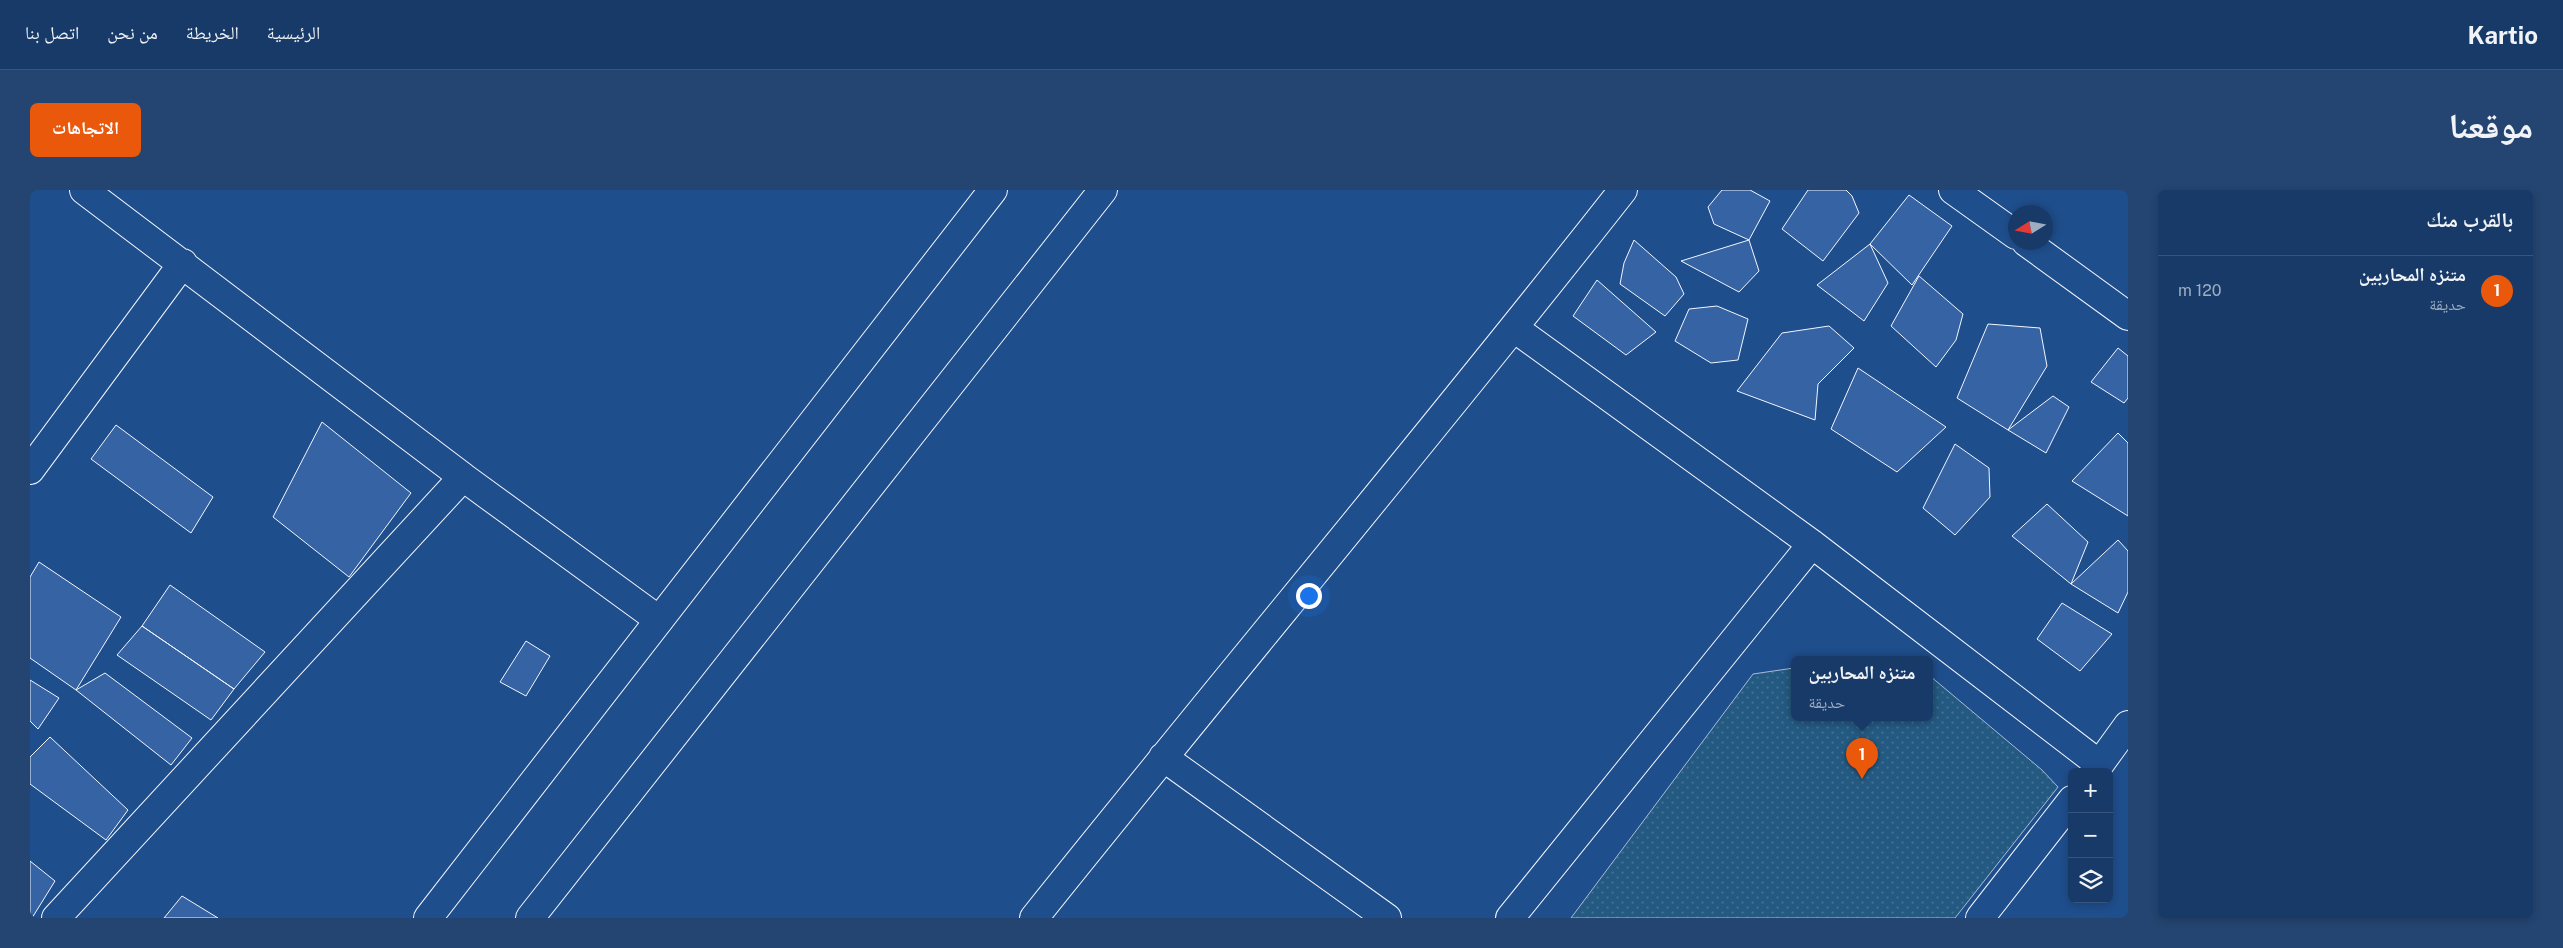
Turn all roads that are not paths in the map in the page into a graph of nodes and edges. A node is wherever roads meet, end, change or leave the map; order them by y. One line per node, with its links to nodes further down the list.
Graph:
1 (84, 190): 8 (street)
2 (994, 190): 14 (street)
3 (1103, 190): 21 (street)
4 (1623, 190): 10 (street)
5 (1953, 190): 6 (street)
6 (2008, 229)
7 (2037, 250): 9 (street)
8 (183, 263): 11 (street); 12 (street)
9 (2128, 316)
10 (1514, 328): 13 (street); 16 (street)
11 (30, 470)
12 (463, 477): 14 (street); 19 (street)
13 (1812, 544): 17 (street); 24 (street)
14 (659, 620): 20 (street)
15 (2128, 724): 17 (street)
16 (1163, 757): 22 (street); 23 (street)
17 (2096, 768)
18 (2068, 805): 25 (street)
19 (56, 918)
20 (428, 918)
21 (530, 918)
22 (1034, 918)
23 (1387, 918)
24 (1510, 918)
25 (1980, 918)

